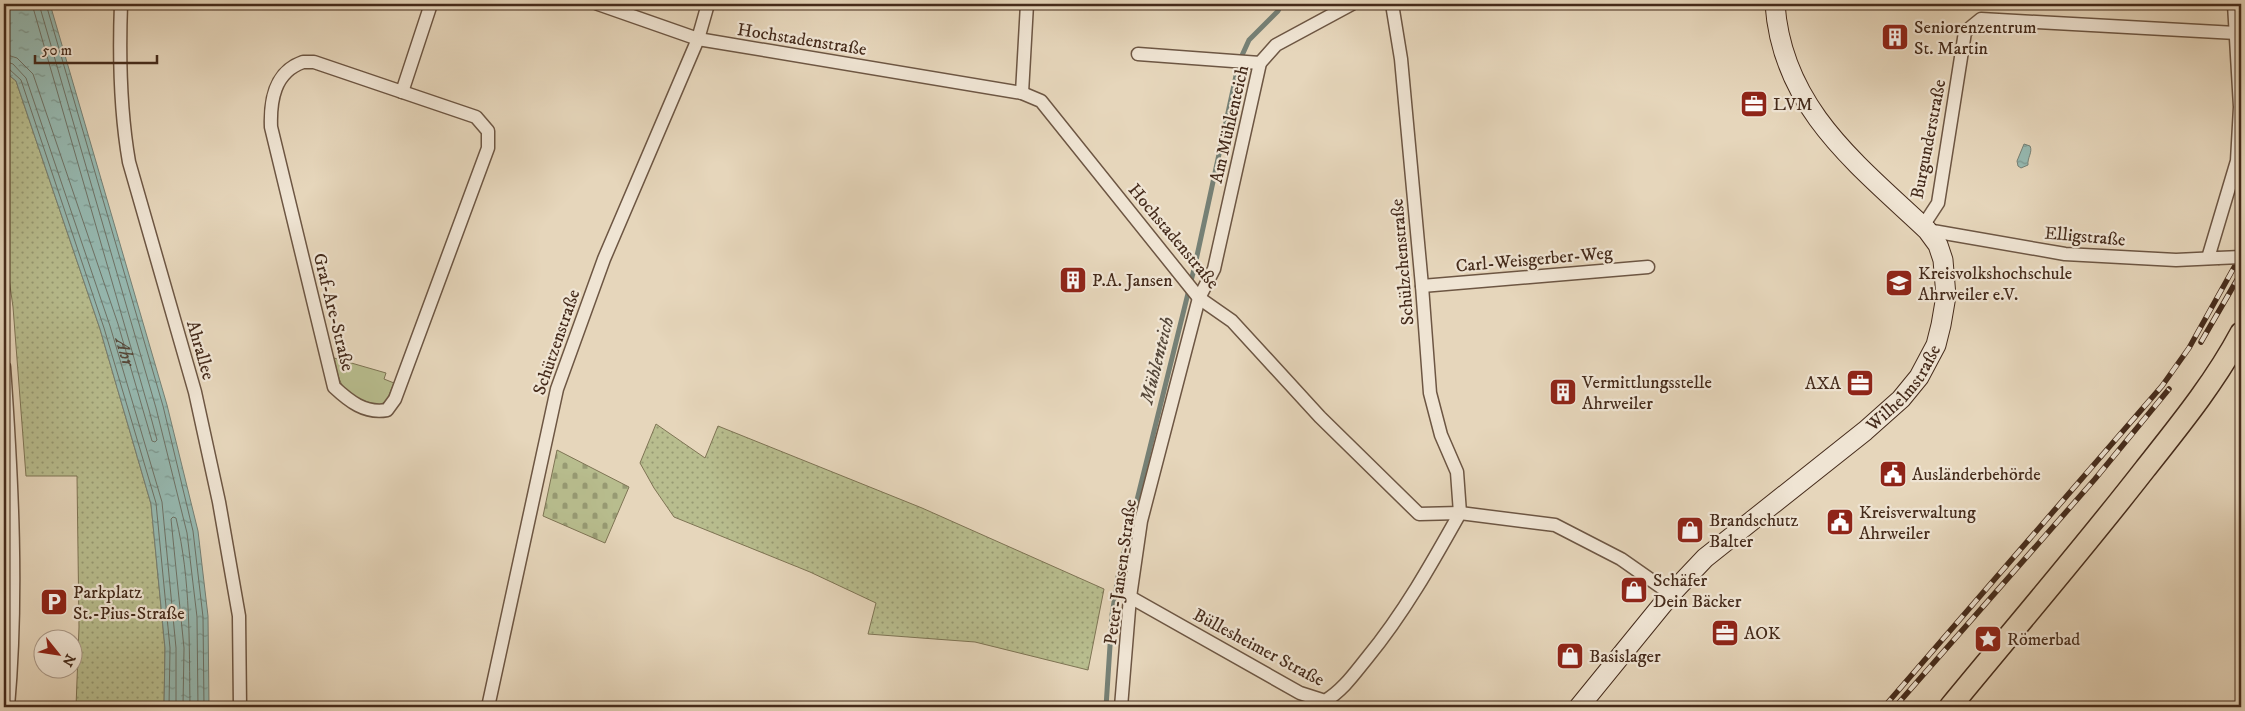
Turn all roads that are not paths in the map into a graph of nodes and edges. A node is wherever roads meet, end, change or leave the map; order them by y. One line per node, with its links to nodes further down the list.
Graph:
1 (121, 4): 28 (street, Ahrallee)
2 (431, 4): 14 (street)
3 (598, 4): 11 (street, Hochstadenstraße)
4 (708, 4): 11 (street, Schützenstraße)
5 (1027, 4): 15 (street)
6 (1352, 4): 13 (street, Am Mühlenteich)
7 (1392, 4): 20 (street, Schülzchenstraße)
8 (1775, 4): 16 (main road, Wilhelmstraße)
9 (2234, 4): 10 (street)
10 (2236, 33): 16 (street, Burgunderstraße); 18 (street)
11 (698, 40): 15 (street, Hochstadenstraße); 29 (street, Schützenstraße)
12 (1138, 54): 13 (street)
13 (1260, 63): 21 (street, Am Mühlenteich)
14 (402, 92): 14 (street, Graf-Are-Straße)
15 (1022, 93): 21 (street, Hochstadenstraße)
16 (1925, 228): 18 (street, Elligstraße); 25 (main road, Wilhelmstraße)
17 (2241, 256): 18 (street, Elligstraße, bridge)
18 (2213, 258)
19 (1648, 267): 20 (street, Carl-Weisgerber-Weg)
20 (1422, 286): 24 (street, Schülzchenstraße)
21 (1197, 294): 24 (street, Hochstadenstraße); 26 (street, Peter-Jansen-Straße)
22 (2241, 333): 32 (main road)
23 (4, 367): 27 (street)
24 (1460, 513): 25 (street, Hochstadenstraße); 26 (street, Büllesheimer Straße)
25 (1671, 594): 31 (main road, Wilhelmstraße)
26 (1130, 597): 30 (street, Peter-Jansen-Straße)
27 (8, 707)
28 (240, 707)
29 (488, 707)
30 (1121, 707)
31 (1579, 707)
32 (1950, 707)

